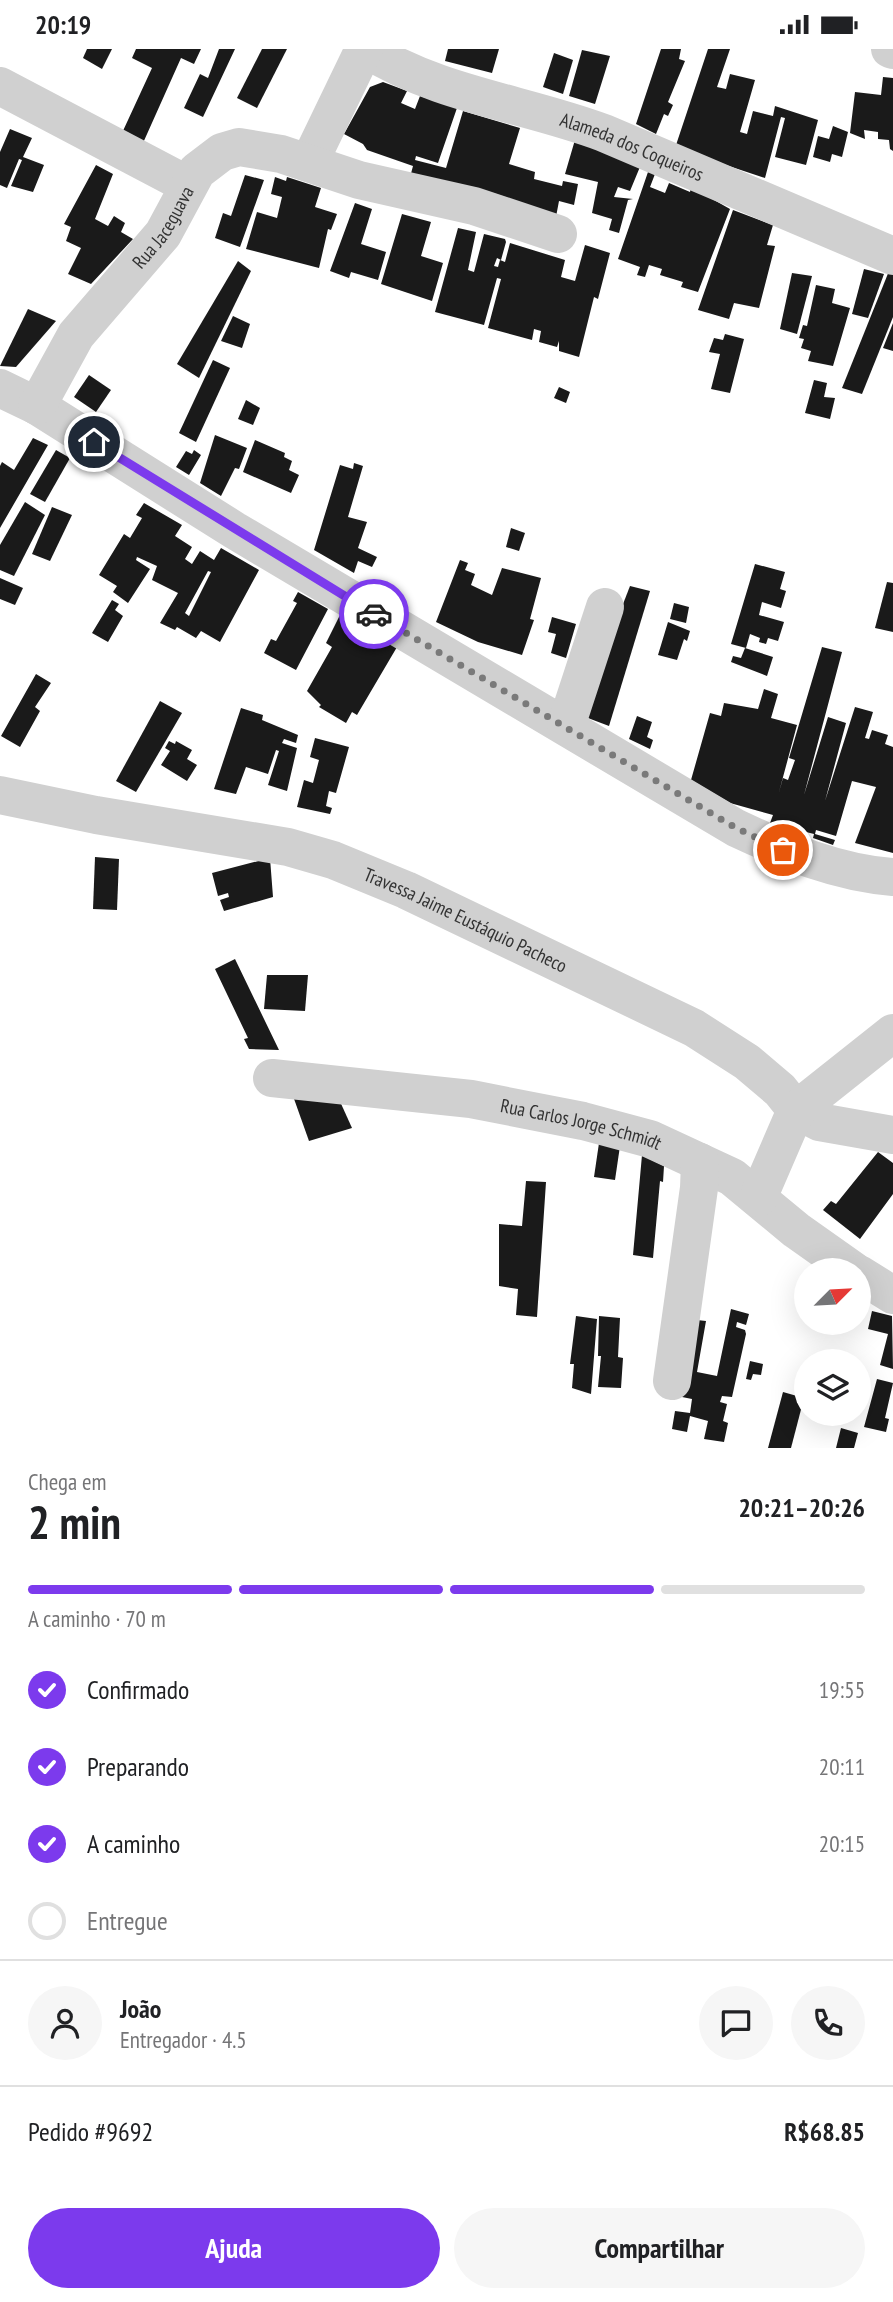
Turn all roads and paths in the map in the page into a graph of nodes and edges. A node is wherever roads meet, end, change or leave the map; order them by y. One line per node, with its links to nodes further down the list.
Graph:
1 (365, 49): 3 (street); 6 (street, Alameda dos Coqueiros)
2 (0, 86): 4 (street, Rua Jaceguava)
3 (309, 163): 4 (street); 5 (street)
4 (188, 185): 8 (street, Rua Jaceguava)
5 (558, 234)
6 (893, 255)
7 (0, 388): 8 (street)
8 (37, 406): 10 (street)
9 (605, 607): 10 (street)
10 (566, 726): 12 (street)
11 (0, 795): 15 (street, Travessa Jaime Eustáquio Pacheco)
12 (893, 877)
13 (893, 1033): 15 (street)
14 (272, 1078): 17 (street, Rua Carlos Jorge Schmidt)
15 (796, 1109): 16 (street, Travessa Jaime Eustáquio Pacheco); 18 (street)
16 (893, 1135)
17 (700, 1161): 18 (street, Rua Carlos Jorge Schmidt); 22 (street)
18 (758, 1198): 19 (street, Rua Carlos Jorge Schmidt)
19 (836, 1258)
20 (872, 1282): 21 (street)
21 (893, 1295)
22 (672, 1381)

